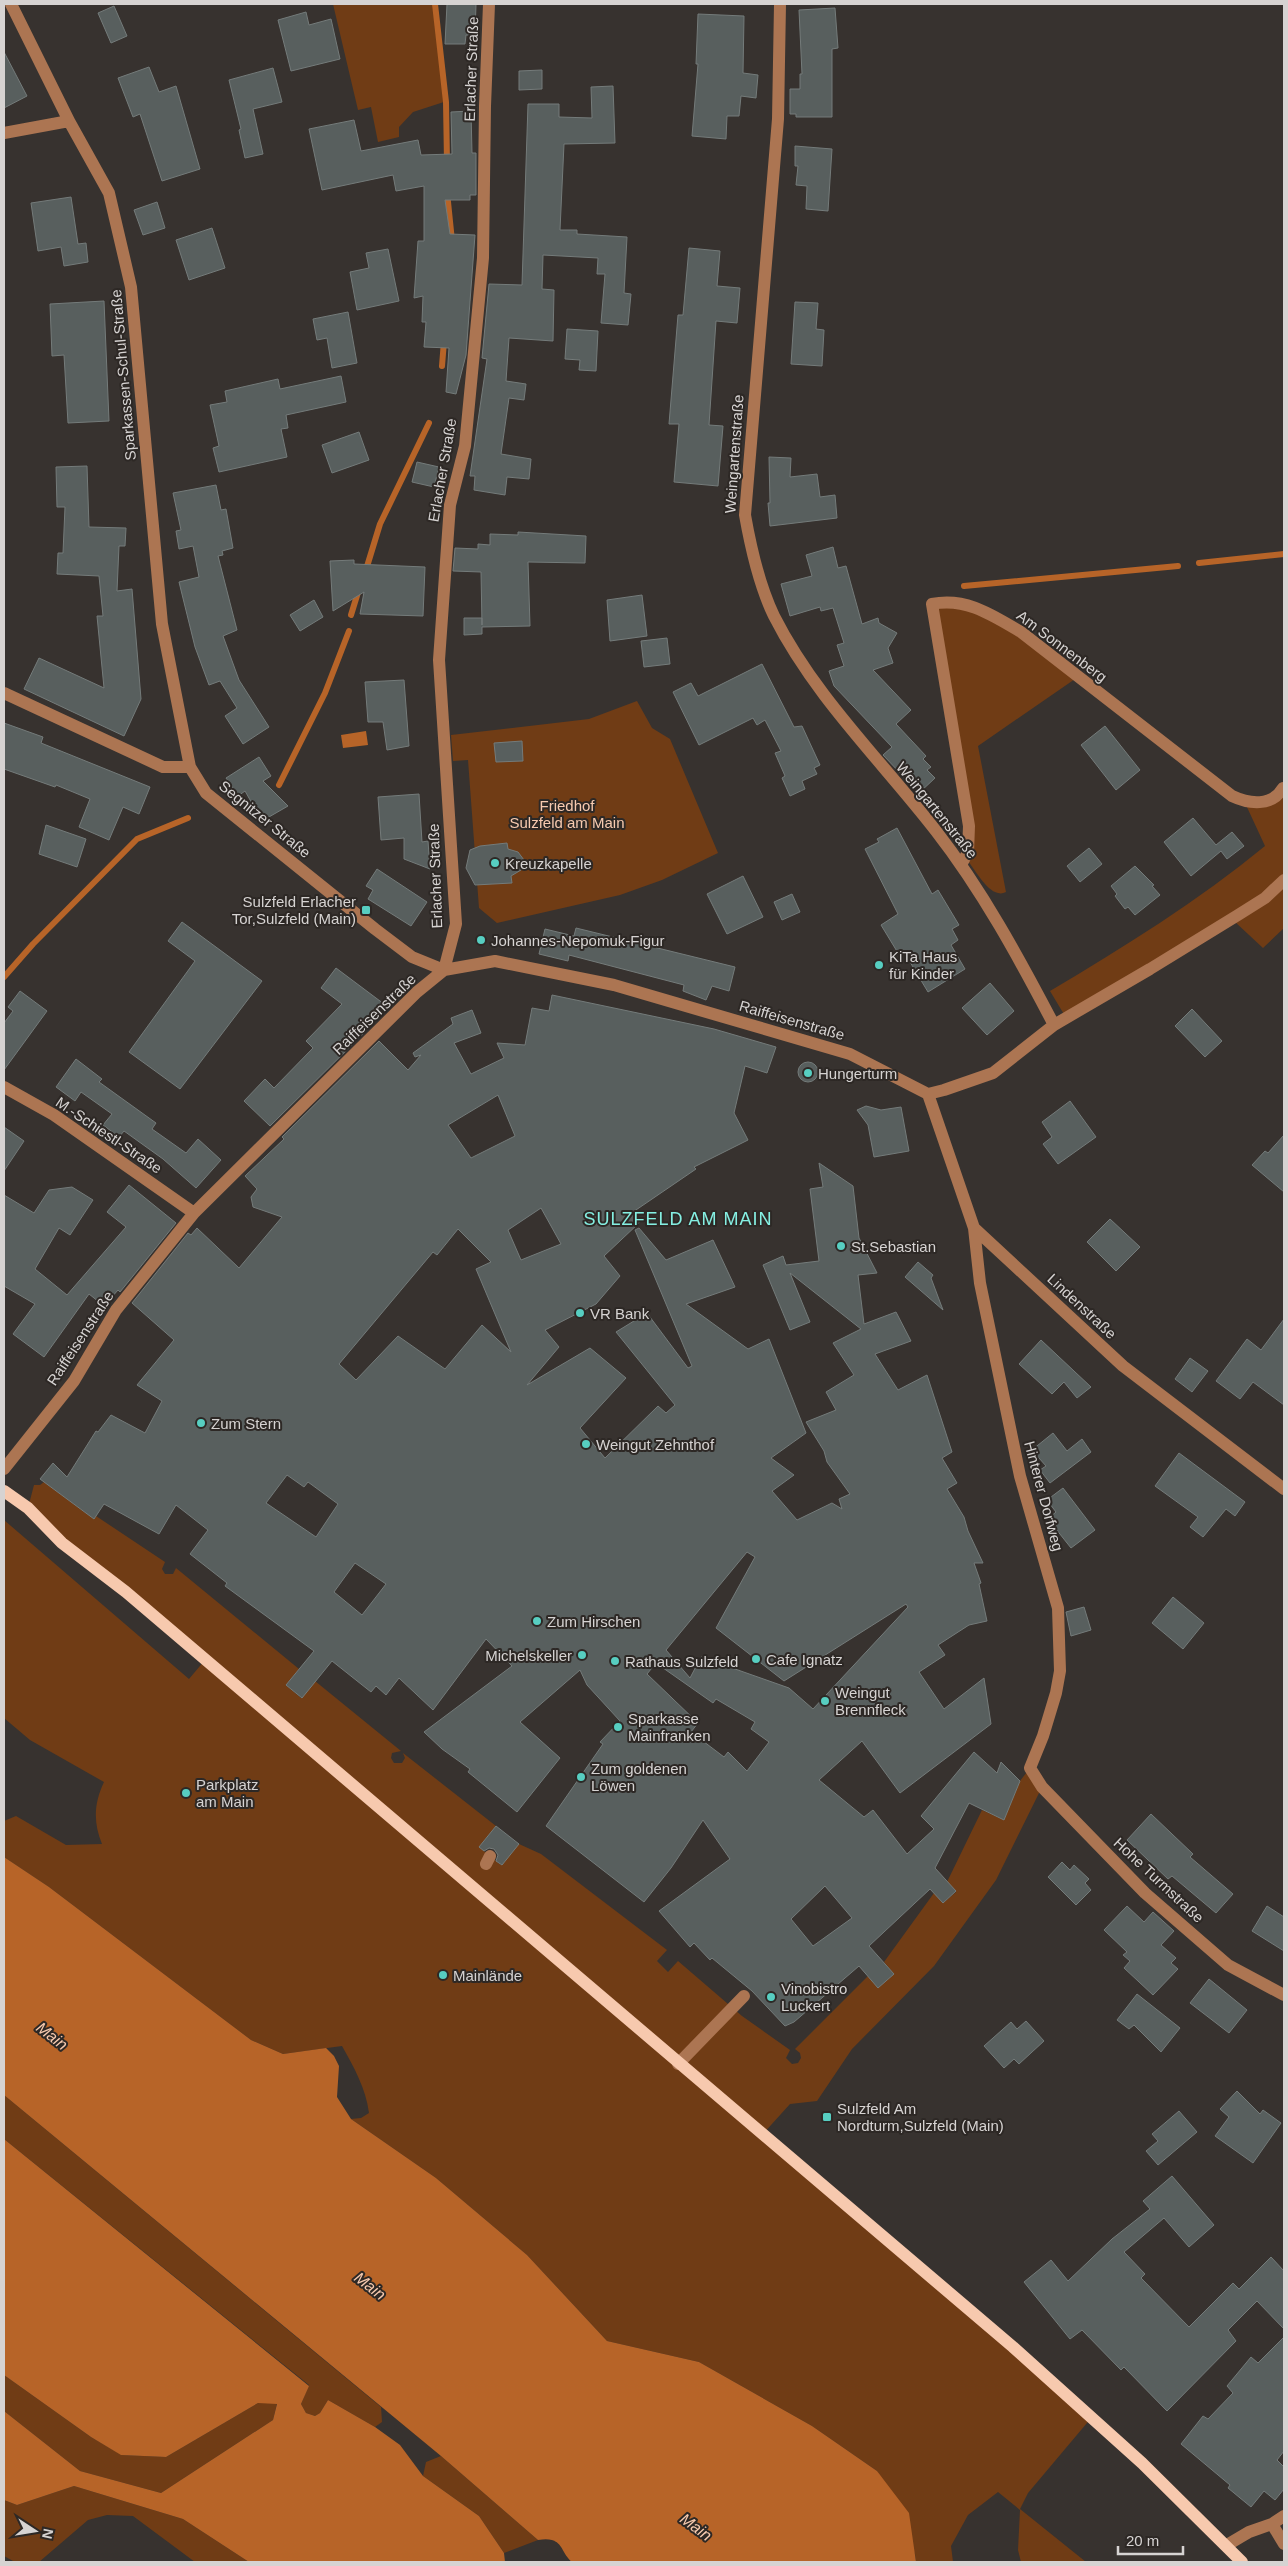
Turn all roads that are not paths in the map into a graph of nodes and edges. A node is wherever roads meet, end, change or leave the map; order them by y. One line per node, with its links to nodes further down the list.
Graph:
1 (11, 4): 4 (street, Sparkassen-Schul-Straße)
2 (489, 4): 11 (street, Erlacher Straße)
3 (780, 4): 9 (street, Weingartenstraße)
4 (69, 121): 5 (street); 7 (street, Sparkassen-Schul-Straße)
5 (4, 133)
6 (4, 693): 7 (street)
7 (190, 766): 11 (street, Segnitzer Straße)
8 (1284, 788): 9 (street, Am Sonnenberg)
9 (961, 865): 12 (street, Weingartenstraße)
10 (1284, 880): 12 (street)
11 (444, 970): 14 (street, Raiffeisenstraße); 15 (street, Raiffeisenstraße)
12 (1054, 1025): 14 (street)
13 (4, 1087): 15 (street, M.-Schiestl-Straße)
14 (928, 1094): 16 (street, Lindenstraße)
15 (194, 1213): 17 (street, Raiffeisenstraße)
16 (974, 1228): 18 (street, Lindenstraße); 20 (street, Hinterer Dorfweg)
17 (4, 1469)
18 (1284, 1489)
19 (4, 1491): 23 (main road)
20 (1030, 1768): 21 (street, Hohe Turmstraße)
21 (1284, 1995)
22 (744, 1996): 23 (street)
23 (678, 2064): 27 (main road)
24 (1284, 2516): 25 (street)
25 (1272, 2524): 26 (street); 27 (street)
26 (1284, 2544)
27 (1227, 2545): 28 (main road)
28 (1242, 2562)

